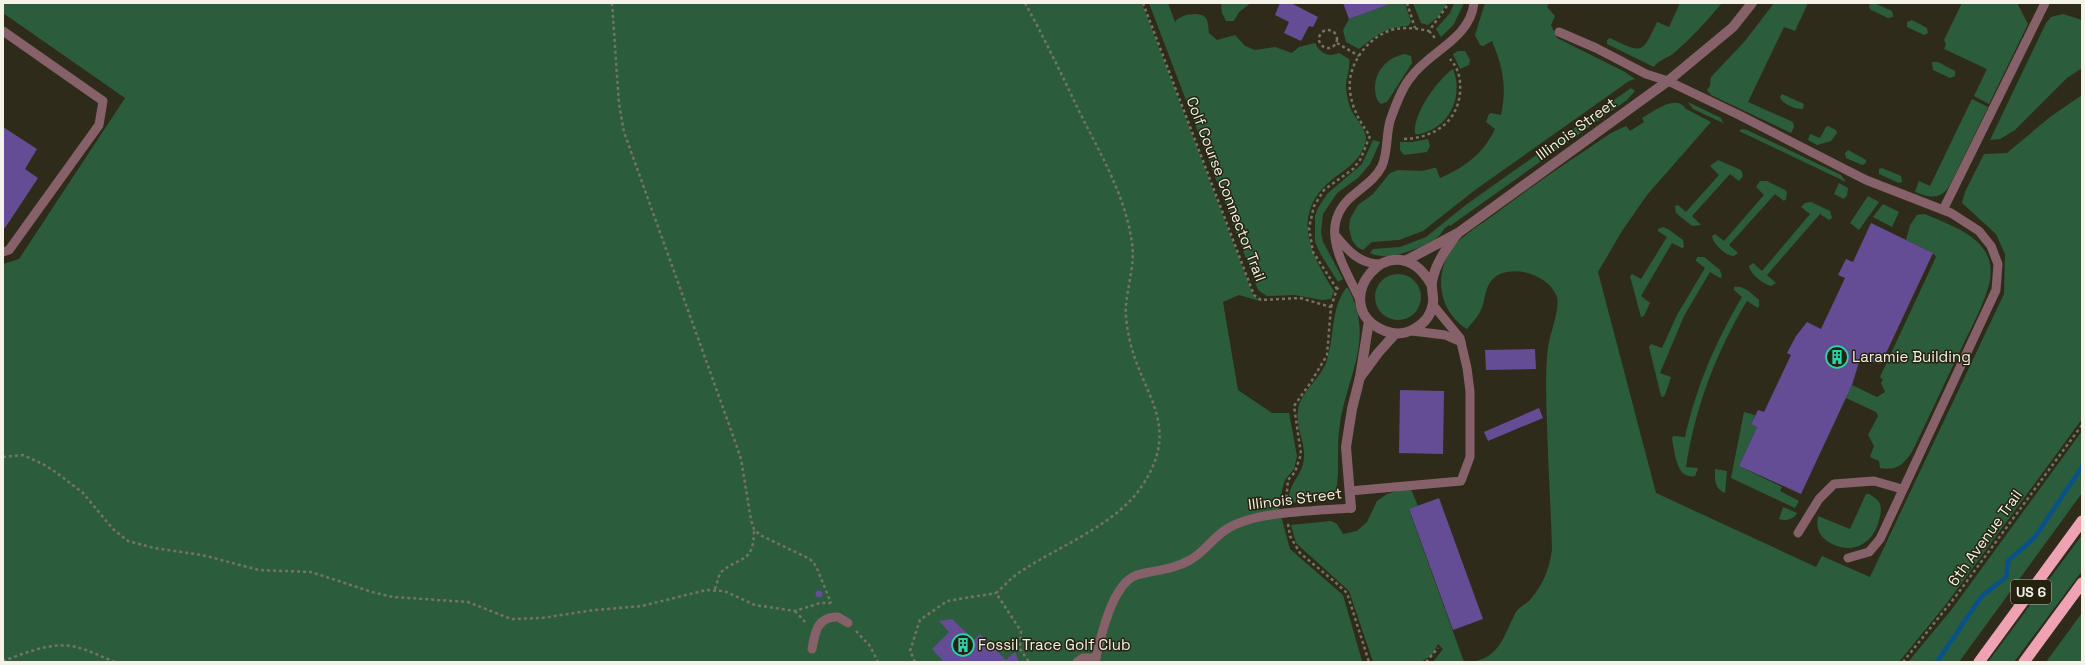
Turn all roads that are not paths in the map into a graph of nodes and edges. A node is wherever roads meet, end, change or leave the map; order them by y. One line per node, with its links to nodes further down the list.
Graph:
1 (1474, 3): 9 (lane)
2 (1752, 3): 6 (street, Illinois Street)
3 (2045, 3): 7 (lane)
4 (3, 31): 10 (lane)
5 (1559, 32): 6 (lane)
6 (1668, 81): 7 (lane); 8 (street, Illinois Street)
7 (1943, 210): 21 (lane)
8 (1458, 232): 11 (street, Illinois Street); 13 (street)
9 (1336, 235): 12 (lane); 14 (lane)
10 (3, 252)
11 (1405, 261): 12 (street); 13 (street)
12 (1381, 264): 14 (street)
13 (1431, 284): 15 (street)
14 (1360, 300): 16 (street)
15 (1433, 305): 17 (street); 19 (lane)
16 (1369, 321): 18 (street); 20 (street, Illinois Street)
17 (1412, 331): 18 (street); 19 (lane)
18 (1395, 334): 20 (street, Illinois Street)
19 (1461, 342): 22 (lane)
20 (1360, 377): 22 (street, Illinois Street)
21 (1902, 489): 25 (lane); 26 (lane)
22 (1350, 491): 23 (street, Illinois Street)
23 (1351, 508): 30 (lane, Illinois Street)
24 (2082, 521): 32 (highway, US 6)
25 (1798, 533)
26 (1848, 558)
27 (2082, 583): 33 (highway, US 6)
28 (848, 623): 29 (lane)
29 (812, 649)
30 (1095, 660): 31 (lane)
31 (1077, 662)
32 (1979, 662)
33 (2024, 662)

